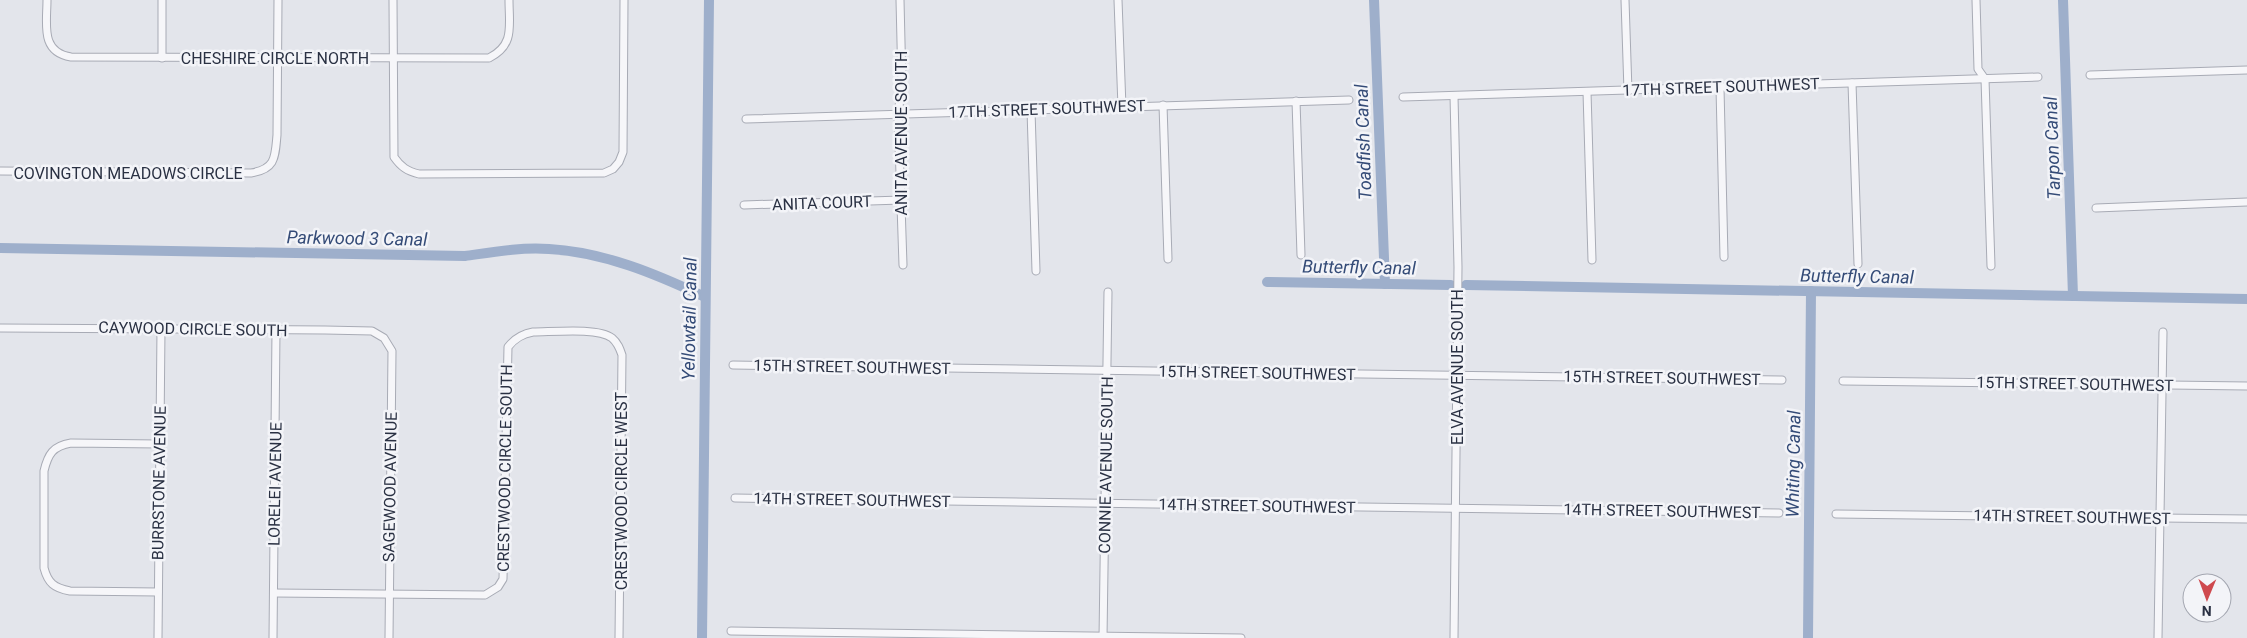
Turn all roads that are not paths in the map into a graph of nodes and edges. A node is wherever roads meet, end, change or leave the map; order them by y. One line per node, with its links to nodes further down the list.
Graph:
1 (47, 0): 11 (street, CHESHIRE CIRCLE NORTH)
2 (162, 0): 11 (street)
3 (278, 0): 12 (street)
4 (393, 0): 13 (street)
5 (509, 0): 13 (street, CHESHIRE CIRCLE NORTH)
6 (624, 0): 13 (street)
7 (900, 0): 29 (street, ANITA AVENUE SOUTH)
8 (1118, 0): 27 (street)
9 (1625, 0): 20 (street)
10 (1976, 0): 17 (street)
11 (162, 58): 12 (street, CHESHIRE CIRCLE NORTH)
12 (278, 58): 13 (street, CHESHIRE CIRCLE NORTH); 31 (street, COVINGTON MEADOWS CIRCLE)
13 (393, 58)
14 (2247, 70): 15 (street)
15 (2090, 75)
16 (2038, 77): 17 (street, 17TH STREET SOUTHWEST)
17 (1985, 79): 18 (street, 17TH STREET SOUTHWEST); 42 (street)
18 (1852, 83): 19 (street, 17TH STREET SOUTHWEST); 40 (street)
19 (1720, 88): 20 (street, 17TH STREET SOUTHWEST); 37 (street)
20 (1628, 91): 21 (street, 17TH STREET SOUTHWEST)
21 (1587, 92): 22 (street, 17TH STREET SOUTHWEST); 39 (street)
22 (1454, 96): 23 (street, 17TH STREET SOUTHWEST); 53 (street, ELVA AVENUE SOUTH)
23 (1403, 97)
24 (1349, 100): 25 (street, 17TH STREET SOUTHWEST)
25 (1296, 101): 26 (street, 17TH STREET SOUTHWEST); 36 (street)
26 (1163, 105): 27 (street, 17TH STREET SOUTHWEST); 38 (street)
27 (1122, 107): 28 (street, 17TH STREET SOUTHWEST)
28 (1031, 110): 29 (street, 17TH STREET SOUTHWEST); 43 (street)
29 (898, 114): 30 (street, 17TH STREET SOUTHWEST); 32 (street, ANITA AVENUE SOUTH)
30 (746, 119)
31 (0, 171)
32 (900, 200): 34 (street, ANITA COURT); 41 (street, ANITA AVENUE SOUTH)
33 (2247, 202): 35 (street)
34 (744, 205)
35 (2096, 208)
36 (1301, 255)
37 (1724, 257)
38 (1168, 259)
39 (1592, 260)
40 (1858, 264)
41 (903, 265)
42 (1991, 266)
43 (1036, 271)
44 (1108, 292): 52 (street, CONNIE AVENUE SOUTH)
45 (0, 328): 46 (street, CAYWOOD CIRCLE SOUTH)
46 (161, 328): 47 (street, CAYWOOD CIRCLE SOUTH); 58 (street, BURRSTONE AVENUE)
47 (276, 330): 49 (street, CAYWOOD CIRCLE SOUTH); 67 (street, LORELEI AVENUE)
48 (2163, 332): 56 (street)
49 (384, 338): 68 (street, SAGEWOOD AVENUE)
50 (618, 345): 68 (street, CRESTWOOD CIRCLE SOUTH); 74 (street, CRESTWOOD CIRCLE WEST)
51 (732, 366): 52 (street, 15TH STREET SOUTHWEST)
52 (1107, 371): 53 (street, 15TH STREET SOUTHWEST); 60 (street, CONNIE AVENUE SOUTH)
53 (1458, 376): 54 (street, 15TH STREET SOUTHWEST); 61 (street, ELVA AVENUE SOUTH)
54 (1782, 380)
55 (1843, 381): 56 (street, 15TH STREET SOUTHWEST)
56 (2162, 386): 57 (street, 15TH STREET SOUTHWEST); 64 (street)
57 (2247, 386)
58 (160, 444): 66 (street, BURRSTONE AVENUE); 66 (street)
59 (736, 498): 60 (street, 14TH STREET SOUTHWEST)
60 (1105, 503): 61 (street, 14TH STREET SOUTHWEST); 70 (street, CONNIE AVENUE SOUTH)
61 (1456, 508): 62 (street, 14TH STREET SOUTHWEST); 76 (street, ELVA AVENUE SOUTH)
62 (1778, 513)
63 (1836, 514): 64 (street, 14TH STREET SOUTHWEST)
64 (2160, 519): 65 (street, 14TH STREET SOUTHWEST); 77 (street)
65 (2247, 519)
66 (158, 592): 71 (street, BURRSTONE AVENUE)
67 (274, 593): 68 (street); 72 (street, LORELEI AVENUE)
68 (389, 594): 73 (street, SAGEWOOD AVENUE)
69 (731, 632): 70 (street)
70 (1103, 637): 75 (street)
71 (158, 638)
72 (273, 638)
73 (388, 638)
74 (620, 638)
75 (1241, 638)
76 (1454, 638)
77 (2158, 638)

